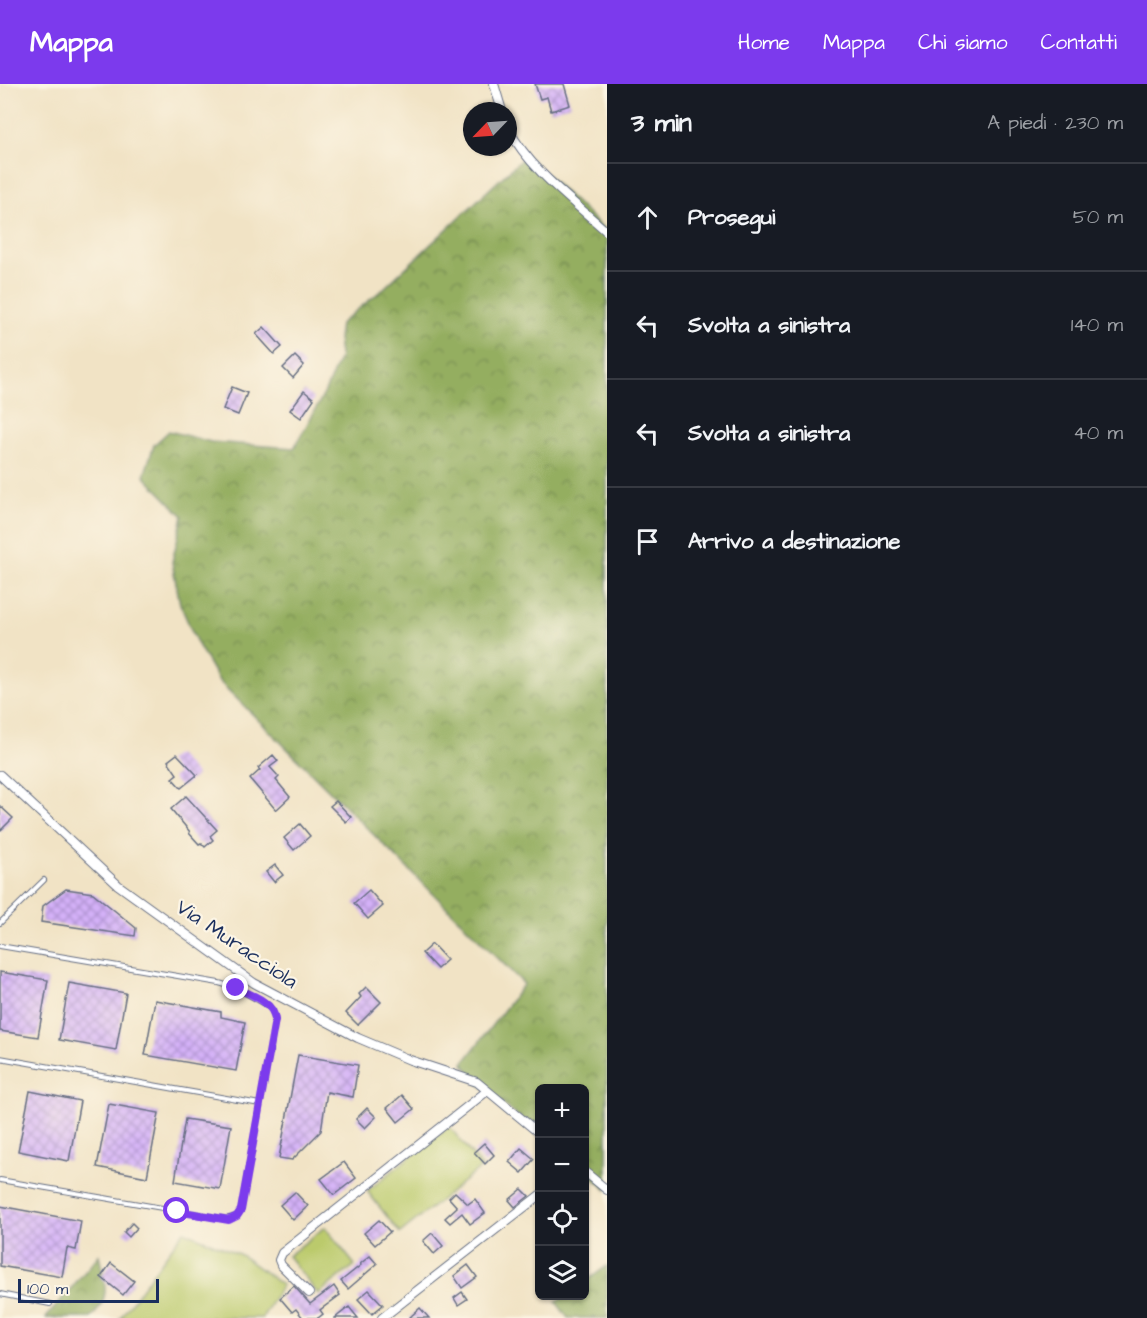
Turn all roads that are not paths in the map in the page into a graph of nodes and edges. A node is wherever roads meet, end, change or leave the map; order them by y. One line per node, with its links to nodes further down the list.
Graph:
1 (495, 84): 2 (street)
2 (500, 102)
3 (517, 142): 4 (street)
4 (607, 232)
5 (0, 775): 10 (street, Via Muracciola)
6 (44, 880): 7 (lane)
7 (0, 923)
8 (0, 945): 11 (lane)
9 (0, 1058): 11 (lane)
10 (487, 1090): 12 (street, Via Muracciola); 17 (street)
11 (260, 1104): 14 (lane)
12 (535, 1130)
13 (589, 1174): 15 (street)
14 (0, 1180)
15 (607, 1190)
16 (535, 1199): 20 (street)
17 (309, 1293)
18 (0, 1294): 19 (lane)
19 (51, 1304)
20 (382, 1318)

